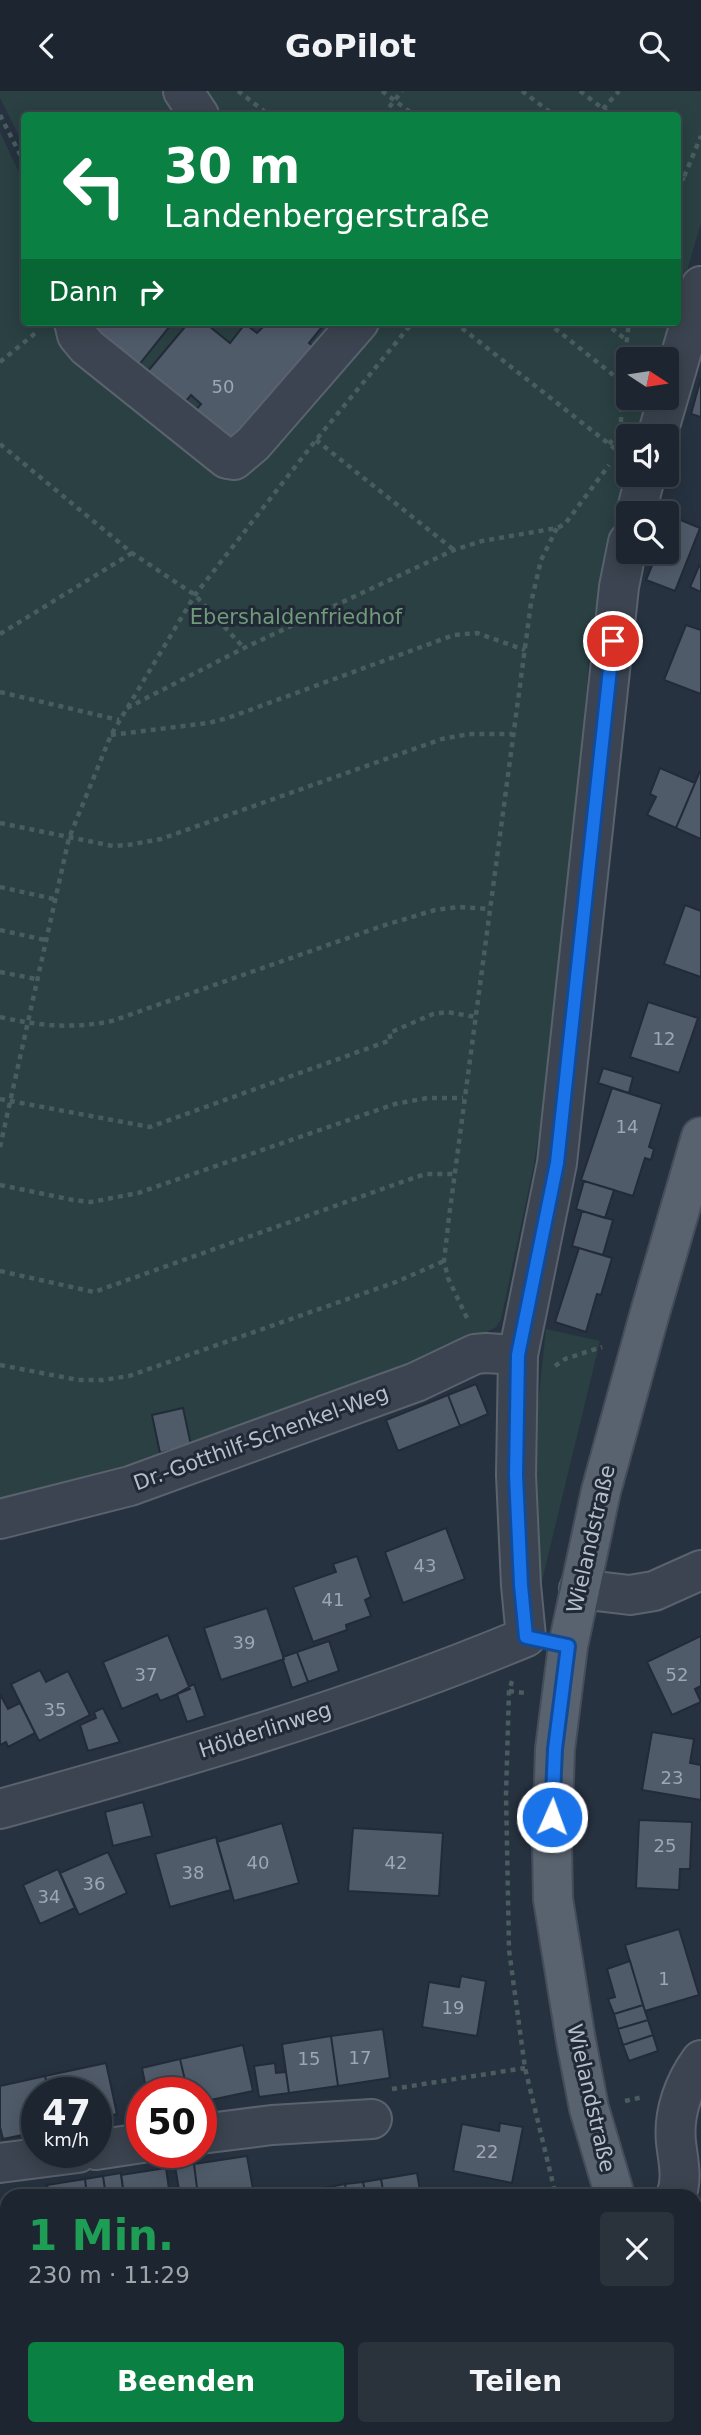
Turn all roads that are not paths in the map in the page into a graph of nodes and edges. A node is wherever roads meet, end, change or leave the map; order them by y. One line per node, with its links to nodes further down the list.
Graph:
1 (183, 91): 2 (street)
2 (197, 112)
3 (701, 286): 6 (street)
4 (57, 326): 5 (street)
5 (356, 326)
6 (661, 424)
7 (624, 564): 9 (street)
8 (701, 1137): 12 (main road, Wielandstraße)
9 (502, 1354): 10 (street, Dr.-Gotthilf-Schenkel-Weg); 13 (street)
10 (0, 1519)
11 (701, 1570): 12 (street)
12 (579, 1589): 14 (main road, Wielandstraße)
13 (526, 1637): 14 (street); 15 (street, Hölderlinweg)
14 (568, 1646): 21 (main road, Wielandstraße)
15 (0, 1809)
16 (693, 2074): 22 (street)
17 (372, 2119): 18 (street)
18 (217, 2132)
19 (21, 2160): 20 (street)
20 (0, 2163)
21 (613, 2189)
22 (678, 2189)

